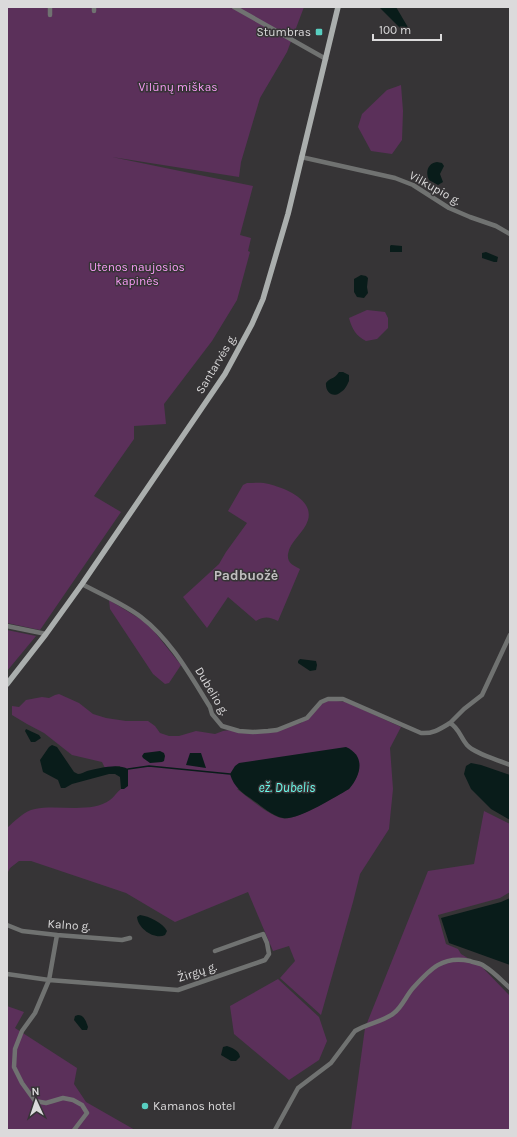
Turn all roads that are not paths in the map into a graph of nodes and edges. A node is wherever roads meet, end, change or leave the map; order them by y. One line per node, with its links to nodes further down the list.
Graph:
1 (50, 7): 4 (street)
2 (234, 7): 5 (street)
3 (338, 7): 5 (main road, Santarvės g.)
4 (50, 15)
5 (326, 59): 6 (main road, Santarvės g.)
6 (301, 157): 7 (street, Vilkupio g.); 8 (main road, Santarvės g.)
7 (510, 234)
8 (82, 584): 10 (main road, Santarvės g.); 13 (street, Dubelio g.)
9 (7, 626): 10 (street)
10 (46, 634): 12 (main road, Santarvės g.)
11 (510, 635): 13 (street, Dubelio g.)
12 (7, 684)
13 (450, 723): 14 (street)
14 (510, 764)
15 (7, 925): 16 (street, Kalno g.)
16 (57, 935): 17 (street, Kalno g.); 20 (street)
17 (130, 938)
18 (215, 951): 20 (street, Žirgų g.)
19 (7, 974): 20 (street, Žirgų g.)
20 (49, 980): 22 (street)
21 (510, 988): 23 (street)
22 (74, 1130)
23 (275, 1130)

